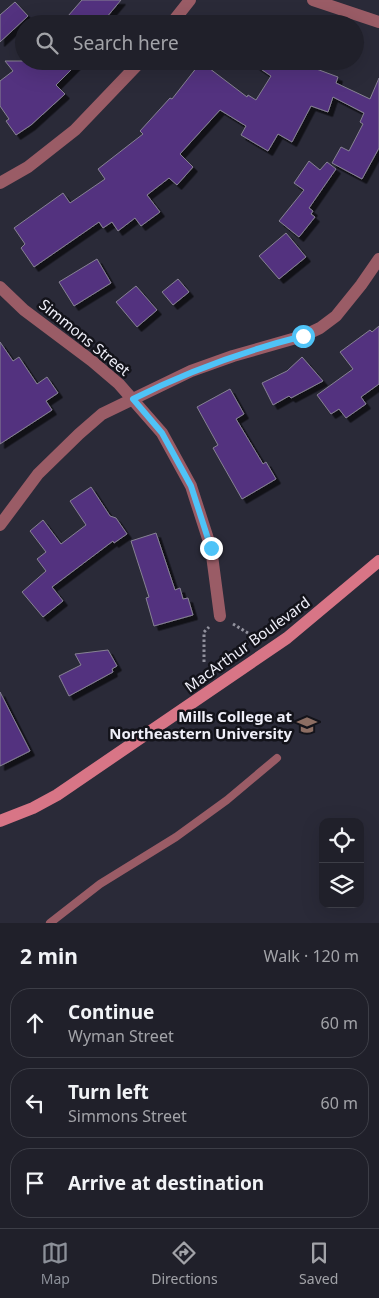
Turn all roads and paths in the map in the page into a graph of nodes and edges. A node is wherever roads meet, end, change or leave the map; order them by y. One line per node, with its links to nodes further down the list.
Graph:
1 (190, 0): 3 (street)
2 (313, 0): 4 (street)
3 (178, 15)
4 (358, 15)
5 (364, 17): 6 (street)
6 (379, 22)
7 (132, 70): 8 (street)
8 (0, 183)
9 (379, 259): 11 (street)
10 (0, 287): 11 (street, Simmons Street)
11 (133, 399): 12 (street); 14 (street, Simmons Street)
12 (0, 525)
13 (379, 561): 17 (main road, MacArthur Boulevard)
14 (220, 616): 15 (path)
15 (204, 662)
16 (277, 758): 18 (lane)
17 (0, 821)
18 (50, 923)

